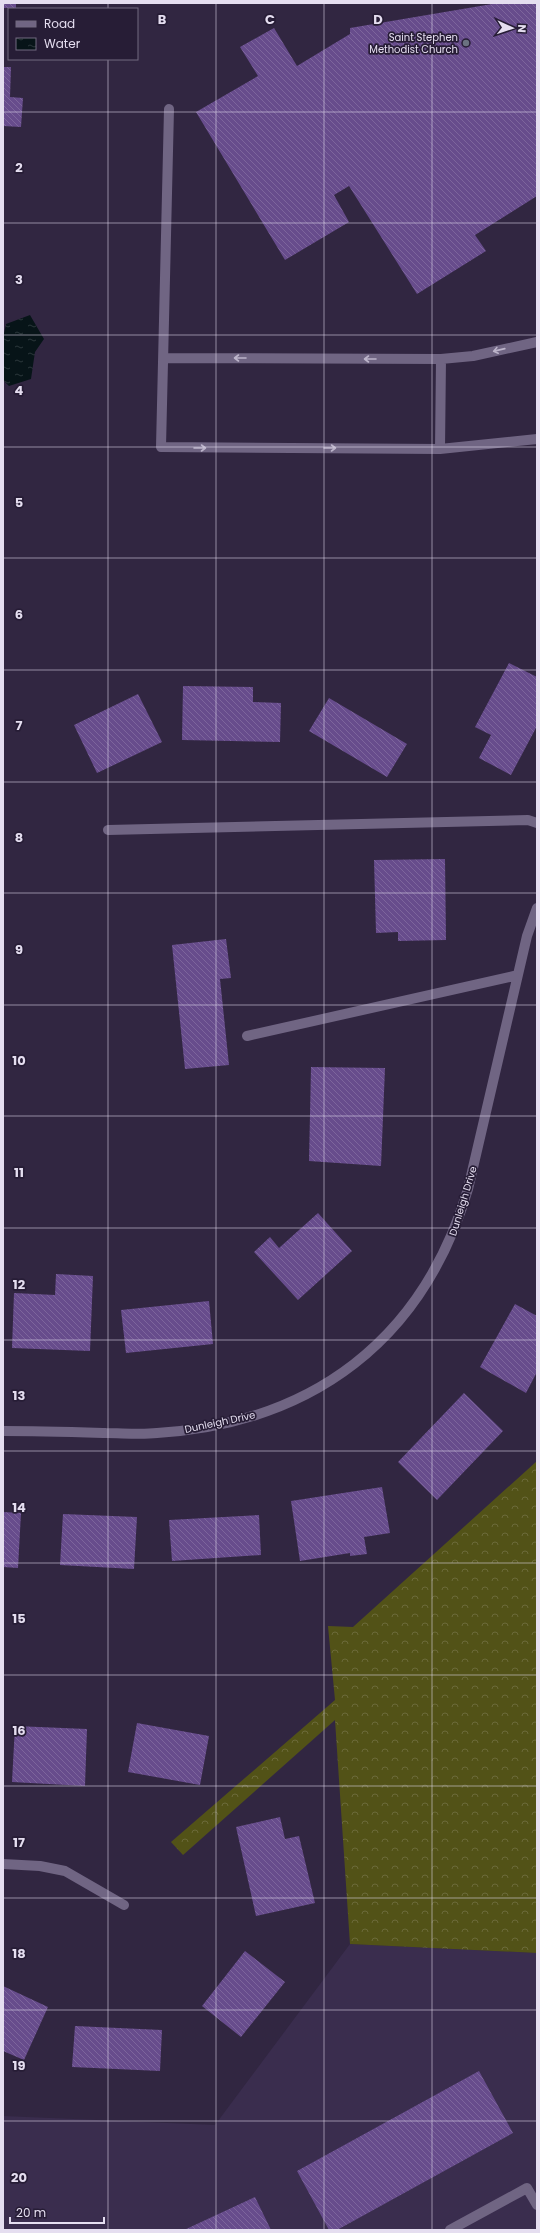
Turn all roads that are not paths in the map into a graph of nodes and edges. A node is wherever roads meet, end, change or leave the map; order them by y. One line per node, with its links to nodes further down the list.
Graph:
1 (169, 109): 3 (street)
2 (537, 342): 4 (street, one-way to 4)
3 (164, 358): 4 (street, one-way to 3); 6 (street, one-way to 6)
4 (441, 359): 6 (street)
5 (537, 439): 6 (street)
6 (440, 449)
7 (537, 823): 8 (street)
8 (108, 830)
9 (537, 908): 10 (street, Dunleigh Drive)
10 (518, 976): 11 (street); 12 (street, Dunleigh Drive)
11 (247, 1036)
12 (3, 1431)
13 (3, 1864): 14 (street)
14 (124, 1905)
15 (537, 2205): 16 (street)
16 (450, 2230)

